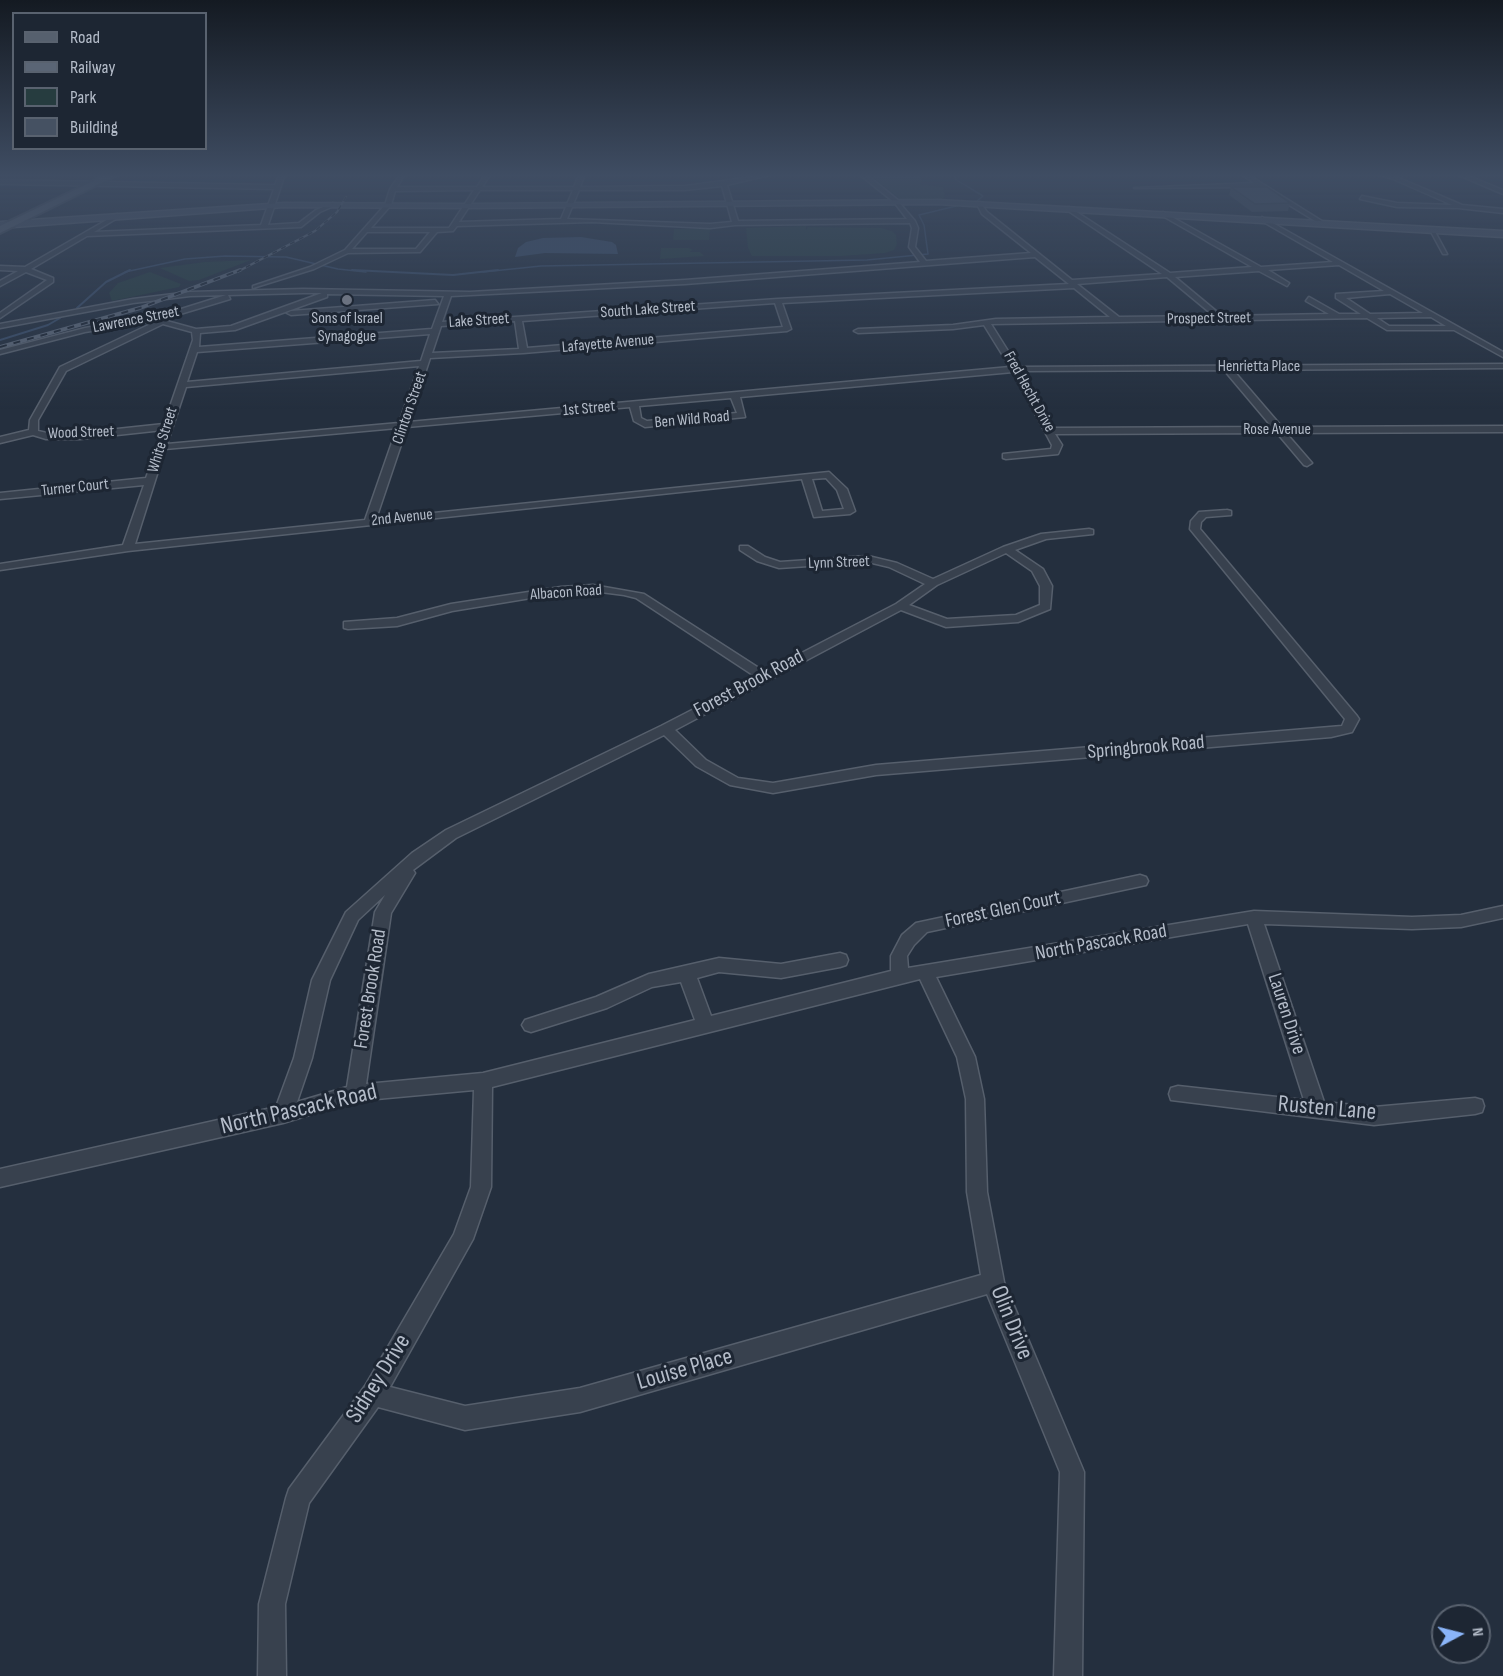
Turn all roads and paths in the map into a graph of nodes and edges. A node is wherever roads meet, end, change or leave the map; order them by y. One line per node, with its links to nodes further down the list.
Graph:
1 (55, 252): 12 (street)
2 (345, 252): 19 (street, Lawrence Street)
3 (916, 252): 9 (street)
4 (1032, 252): 8 (street)
5 (1134, 252): 14 (street)
6 (1229, 252): 13 (street)
7 (1323, 252): 10 (street)
8 (1035, 255): 9 (street); 16 (street)
9 (920, 258): 21 (street)
10 (1343, 263): 13 (street); 20 (street)
11 (0, 268): 12 (street)
12 (26, 269): 15 (street); 26 (street)
13 (1259, 270): 14 (street); 17 (street)
14 (1170, 276): 16 (street); 30 (street)
15 (0, 284)
16 (1073, 284): 23 (street); 32 (street)
17 (1287, 284)
18 (333, 291): 19 (street); 21 (street); 24 (street)
19 (239, 292): 31 (street, Lawrence Street); 34 (street)
20 (1392, 292): 25 (street); 27 (street)
21 (447, 298): 24 (street); 35 (street, Clinton Street)
22 (1309, 299): 28 (street)
23 (778, 302): 29 (street, South Lake Street); 40 (street, Lafayette Avenue)
24 (275, 314): 38 (street)
25 (1432, 315): 27 (street, Prospect Street); 36 (street)
26 (0, 316)
27 (1370, 316): 28 (street, Prospect Street); 36 (street)
28 (1339, 317): 30 (street, Prospect Street)
29 (518, 318): 35 (street, Lake Street); 40 (street)
30 (1222, 319): 32 (street, Prospect Street)
31 (163, 320): 38 (street); 41 (street, Lawrence Street); 55 (street, Wood Street)
32 (1118, 320): 33 (street, Prospect Street)
33 (987, 324): 37 (street, Prospect Street); 46 (street, Fred Hecht Drive)
34 (0, 326)
35 (438, 328): 39 (street, Lake Street); 43 (street, Clinton Street)
36 (1456, 328): 42 (street)
37 (858, 331)
38 (196, 332): 39 (street, White Street)
39 (193, 350): 47 (street, White Street)
40 (523, 351): 43 (street, Lafayette Avenue)
41 (0, 352)
42 (1503, 355)
43 (427, 359): 47 (street, Lafayette Avenue); 50 (street, Clinton Street)
44 (1503, 366): 45 (street, Henrietta Place)
45 (1226, 367): 46 (street, Henrietta Place); 53 (street)
46 (1015, 369): 48 (street, 1st Street); 54 (street, Fred Hecht Drive)
47 (181, 385): 51 (street, White Street)
48 (735, 396): 49 (street, 1st Street); 49 (street, Ben Wild Road)
49 (634, 405): 50 (street, 1st Street)
50 (404, 426): 57 (street, 1st Street); 64 (street, Clinton Street)
51 (166, 427): 55 (street, Wood Street); 57 (street, White Street)
52 (1503, 429): 53 (street, Rose Avenue)
53 (1279, 430): 54 (street, Rose Avenue); 59 (street)
54 (1051, 431): 58 (street, Fred Hecht Drive)
55 (33, 432): 56 (street)
56 (0, 440)
57 (162, 447): 61 (street, White Street)
58 (1006, 456)
59 (1307, 463)
60 (806, 476): 60 (street, 2nd Avenue); 64 (street, 2nd Avenue)
61 (150, 481): 62 (street, Turner Court); 66 (street, White Street)
62 (0, 496)
63 (1227, 513): 74 (street, Springbrook Road)
64 (370, 521): 66 (street, 2nd Avenue)
65 (1089, 532): 68 (street, Forest Brook Road)
66 (128, 548): 69 (street, 2nd Avenue)
67 (744, 548): 70 (street, Lynn Street)
68 (1007, 549): 70 (street, Forest Brook Road); 71 (street)
69 (0, 567)
70 (933, 583): 71 (street, Forest Brook Road)
71 (900, 606): 73 (street, Forest Brook Road)
72 (348, 625): 73 (street, Albacon Road)
73 (763, 676): 74 (street, Forest Brook Road)
74 (666, 729): 75 (street, Forest Brook Road)
75 (417, 857): 86 (street, Forest Brook Road); 90 (street, Forest Brook Road)
76 (1140, 881): 82 (street, Forest Glen Court)
77 (1503, 912): 78 (street, North Pascack Road)
78 (1254, 917): 81 (street, North Pascack Road); 89 (street, Lauren Drive)
79 (840, 960): 80 (street)
80 (687, 974): 83 (street); 84 (street)
81 (926, 974): 82 (street, North Pascack Road); 92 (street, Olin Drive)
82 (900, 976): 84 (street, North Pascack Road)
83 (531, 1024)
84 (705, 1025): 85 (street, North Pascack Road)
85 (483, 1081): 86 (street, North Pascack Road); 93 (street, Sidney Drive)
86 (355, 1093): 90 (street, North Pascack Road)
87 (1178, 1094): 89 (street, Rusten Lane)
88 (1475, 1106): 89 (street, Rusten Lane)
89 (1317, 1110)
90 (283, 1114): 91 (street, North Pascack Road)
91 (0, 1178)
92 (993, 1282): 93 (street, Louise Place); 95 (street, Olin Drive)
93 (373, 1394): 94 (street, Sidney Drive)
94 (272, 1676)
95 (1068, 1676)

